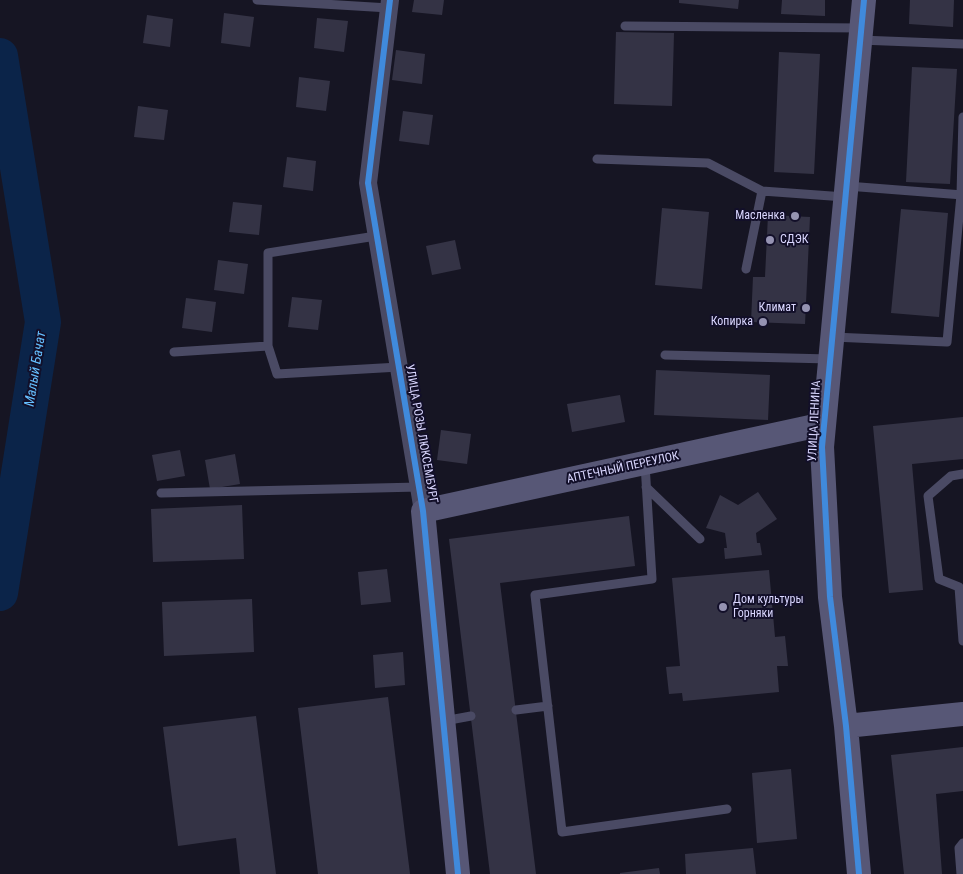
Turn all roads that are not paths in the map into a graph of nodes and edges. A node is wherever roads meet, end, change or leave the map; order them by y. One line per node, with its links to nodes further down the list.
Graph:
1 (257, 0): 3 (lane)
2 (864, 0): 5 (street, УЛИЦА ЛЕНИНА)
3 (389, 4): 12 (street, УЛИЦА РОЗЫ ЛЮКСЕМБУРГ)
4 (625, 26): 5 (lane)
5 (861, 34): 6 (lane); 10 (street, УЛИЦА ЛЕНИНА)
6 (963, 44)
7 (963, 117): 11 (lane)
8 (596, 159): 9 (lane)
9 (762, 191): 10 (lane); 13 (lane)
10 (846, 192): 11 (lane); 15 (street, УЛИЦА ЛЕНИНА)
11 (962, 195): 15 (lane)
12 (376, 236): 14 (lane); 18 (street, УЛИЦА РОЗЫ ЛЮКСЕМБУРГ)
13 (746, 269)
14 (268, 346): 16 (lane); 18 (lane)
15 (831, 348): 17 (lane); 19 (street, УЛИЦА ЛЕНИНА)
16 (174, 352)
17 (665, 355)
18 (399, 368): 23 (street, УЛИЦА РОЗЫ ЛЮКСЕМБУРГ)
19 (824, 424): 20 (street, АПТЕЧНЫЙ ПЕРЕУЛОК); 34 (street, УЛИЦА ЛЕНИНА)
20 (645, 463): 22 (lane); 25 (street, АПТЕЧНЫЙ ПЕРЕУЛОК)
21 (963, 474): 27 (lane)
22 (646, 487): 26 (lane); 29 (lane)
23 (419, 488): 24 (lane); 25 (street, УЛИЦА РОЗЫ ЛЮКСЕМБУРГ)
24 (161, 493)
25 (423, 511): 33 (street, УЛИЦА РОЗЫ ЛЮКСЕМБУРГ)
26 (700, 540)
27 (962, 598): 28 (lane)
28 (963, 641)
29 (548, 706): 30 (lane); 35 (lane)
30 (516, 710)
31 (963, 714): 34 (street)
32 (471, 716): 33 (lane)
33 (443, 721): 37 (street, УЛИЦА РОЗЫ ЛЮКСЕМБУРГ)
34 (846, 726): 38 (street, УЛИЦА ЛЕНИНА)
35 (728, 809)
36 (963, 843): 39 (lane)
37 (458, 874)
38 (859, 874)
39 (962, 874)

